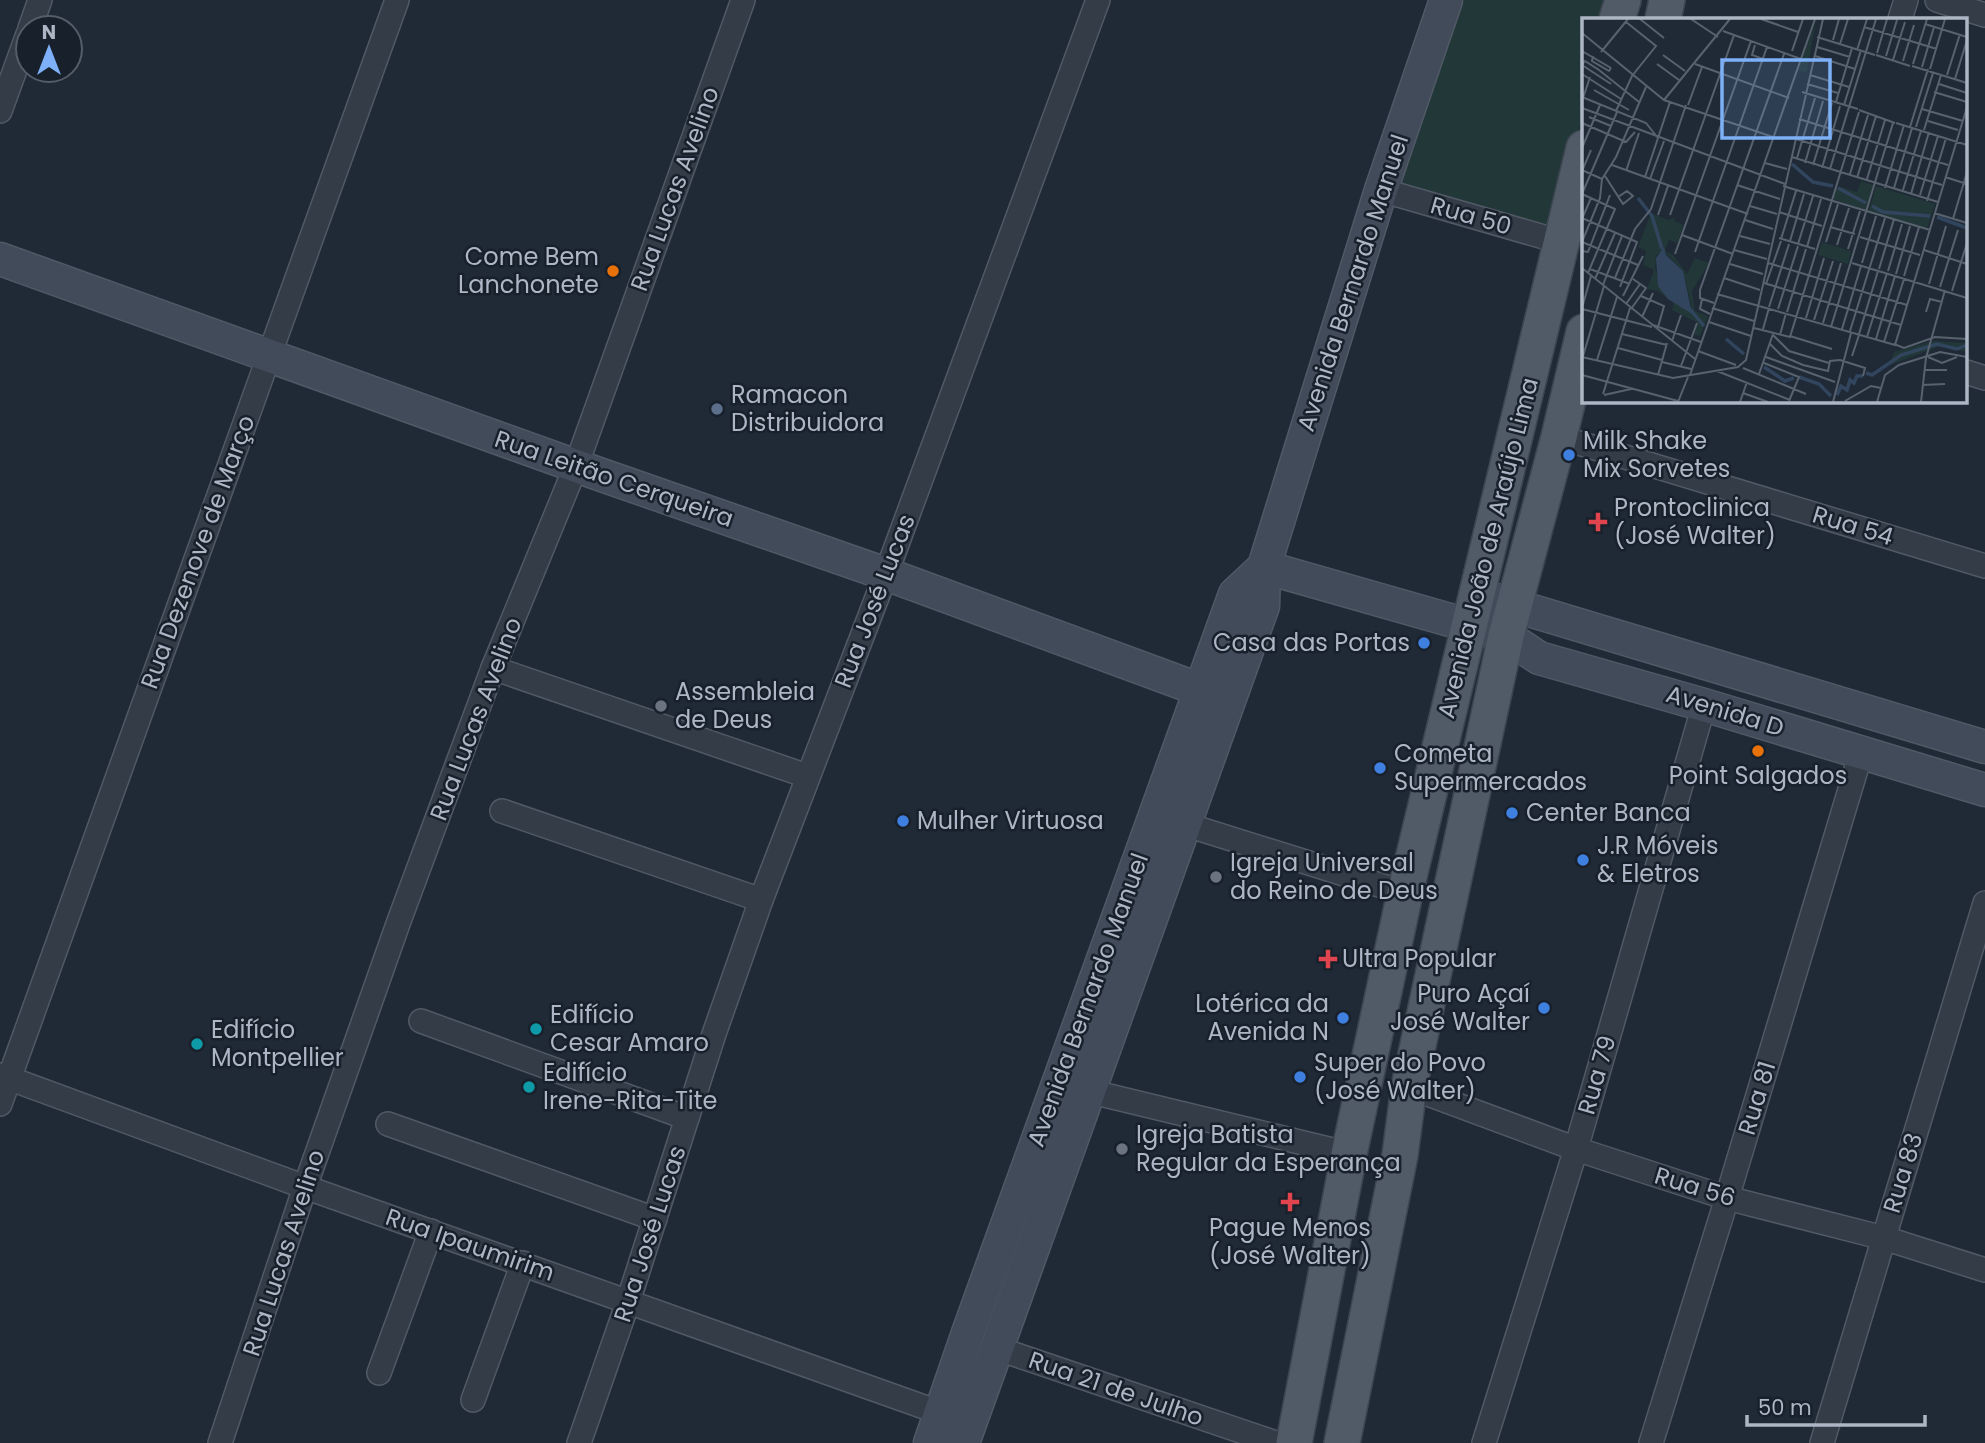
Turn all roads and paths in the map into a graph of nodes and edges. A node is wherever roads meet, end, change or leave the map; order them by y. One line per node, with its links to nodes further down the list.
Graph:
1 (397, 0): 20 (street, Rua Dezenove de Março)
2 (743, 0): 24 (street, Rua Lucas Avelino)
3 (1098, 0): 27 (street, Rua José Lucas)
4 (1446, 0): 16 (street, Avenida Bernardo Manuel)
5 (1623, 0): 10 (main road)
6 (1667, 0): 11 (main road)
7 (1906, 0): 12 (street)
8 (1937, 0): 9 (street)
9 (1985, 15)
10 (1618, 18)
11 (1662, 18)
12 (1900, 18)
13 (14, 72): 14 (street)
14 (0, 111)
15 (1582, 156): 17 (main road, Avenida João de Araújo Lima)
16 (1381, 190): 17 (street, Rua 50); 26 (street, Avenida Bernardo Manuel)
17 (1561, 242): 28 (main road, Avenida João de Araújo Lima)
18 (0, 259): 20 (street, Rua Leitão Cerqueira)
19 (1582, 340): 23 (main road, Avenida João de Araújo Lima)
20 (269, 356): 24 (street, Rua Leitão Cerqueira); 44 (street, Rua Dezenove de Março)
21 (1968, 373): 22 (street)
22 (1985, 378)
23 (1559, 437): 25 (street, Rua 54); 29 (main road, Avenida João de Araújo Lima)
24 (576, 467): 27 (street, Rua Leitão Cerqueira); 30 (street, Rua Lucas Avelino)
25 (1985, 566)
26 (1264, 568): 28 (street); 31 (street, Avenida Bernardo Manuel); 32 (street, Avenida Bernardo Manuel)
27 (886, 574): 31 (street, Rua Leitão Cerqueira); 36 (street, Rua José Lucas)
28 (1472, 610): 29 (street, Avenida D); 40 (main road, Avenida João de Araújo Lima)
29 (1510, 620): 33 (street, Avenida D); 34 (street, Avenida D); 45 (main road, Avenida João de Araújo Lima)
30 (494, 668): 36 (street); 52 (street, Rua Lucas Avelino)
31 (1199, 689): 32 (street, Rua Leitão Cerqueira); 39 (street, Avenida Bernardo Manuel)
32 (1228, 700): 39 (street, Avenida Bernardo Manuel)
33 (1704, 705): 35 (street, Avenida D); 50 (street, Rua 79)
34 (1985, 747)
35 (1861, 753): 37 (street, Avenida D); 53 (street, Rua 81)
36 (807, 776): 41 (street, Rua José Lucas)
37 (1985, 790)
38 (502, 811): 41 (street)
39 (1169, 819): 40 (street); 46 (street, Avenida Bernardo Manuel); 63 (street, Avenida Bernardo Manuel)
40 (1405, 893): 51 (main road, Avenida João de Araújo Lima)
41 (761, 900): 48 (street, Rua José Lucas)
42 (1985, 903): 56 (street, Rua 83)
43 (421, 1021): 48 (street)
44 (5, 1077): 47 (street, Rua Dezenove de Março); 52 (street, Rua Ipaumirim)
45 (1409, 1087): 50 (street, Rua 56); 70 (main road, Avenida João de Araújo Lima)
46 (1088, 1091): 51 (street); 60 (street, Avenida Bernardo Manuel)
47 (0, 1104)
48 (687, 1118): 54 (street, Rua José Lucas)
49 (388, 1124): 54 (street)
50 (1576, 1149): 53 (street, Rua 56); 71 (street, Rua 79)
51 (1349, 1154): 69 (main road, Avenida João de Araújo Lima)
52 (305, 1186): 55 (street, Rua Ipaumirim); 64 (street, Rua Lucas Avelino)
53 (1727, 1198): 56 (street, Rua 56); 72 (street, Rua 81)
54 (655, 1219): 59 (street, Rua José Lucas)
55 (431, 1231): 57 (street, Rua Ipaumirim); 61 (street)
56 (1884, 1238): 58 (street, Rua 56); 73 (street, Rua 83)
57 (523, 1263): 59 (street, Rua Ipaumirim); 62 (street)
58 (1985, 1270)
59 (628, 1302): 63 (street, Rua Ipaumirim); 65 (street, Rua José Lucas)
60 (996, 1348): 67 (street, Avenida Bernardo Manuel); 68 (street, Rua 21 de Julho)
61 (379, 1373)
62 (473, 1400)
63 (941, 1413): 66 (street, Avenida Bernardo Manuel)
64 (220, 1443)
65 (579, 1443)
66 (930, 1443)
67 (963, 1443)
68 (1276, 1443)
69 (1294, 1443)
70 (1342, 1443)
71 (1484, 1443)
72 (1651, 1443)
73 (1822, 1443)

